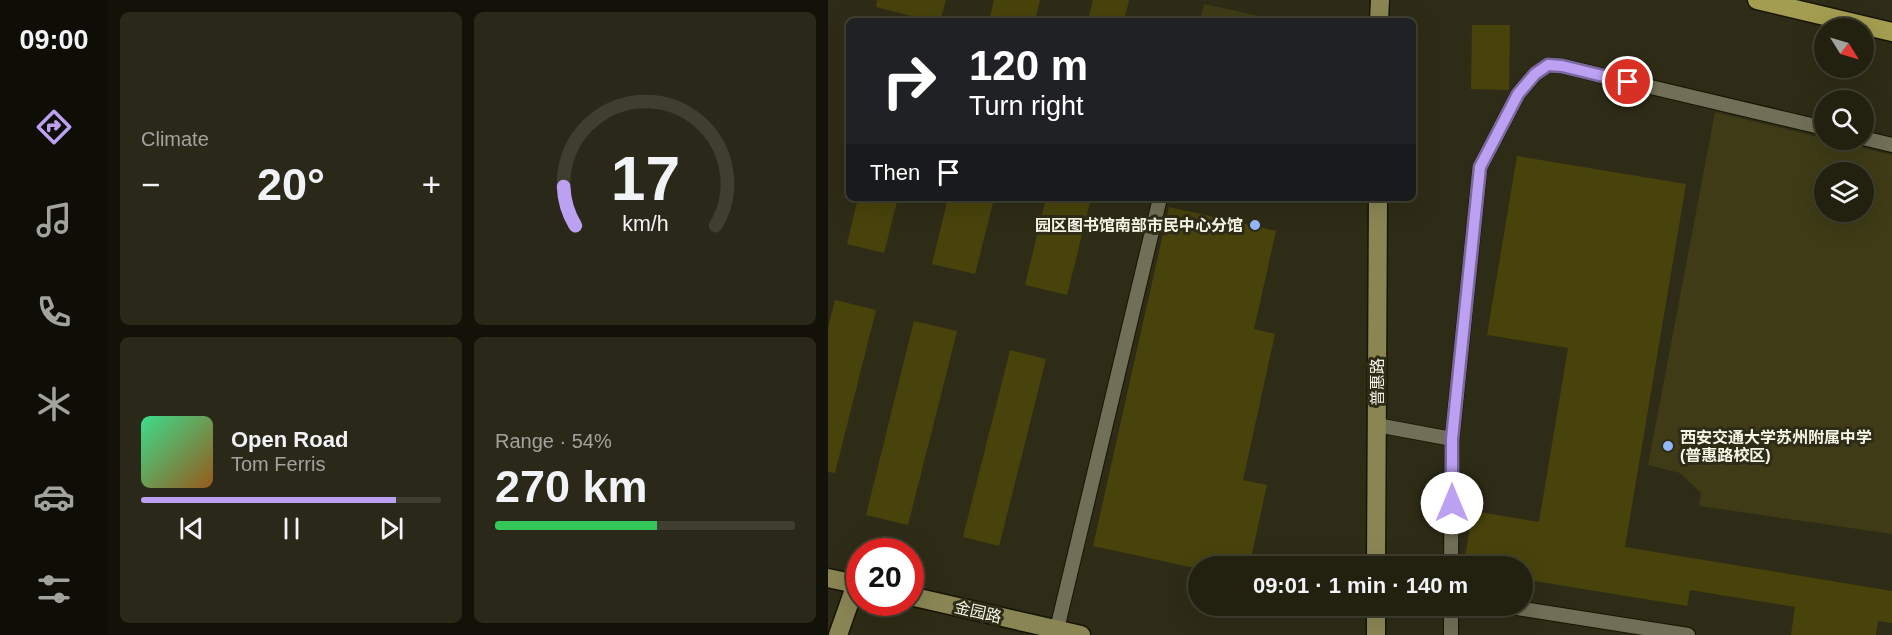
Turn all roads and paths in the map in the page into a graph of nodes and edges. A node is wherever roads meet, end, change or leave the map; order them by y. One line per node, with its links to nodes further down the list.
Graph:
1 (1380, 0): 3 (main road)
2 (1757, 0): 4 (main road)
3 (1380, 18)
4 (1892, 32)
5 (1814, 126): 11 (lane)
6 (1874, 141): 7 (lane)
7 (1892, 145)
8 (1159, 201): 21 (lane)
9 (1378, 201): 10 (main road, 普惠路)
10 (1377, 425): 11 (lane); 12 (main road, 普惠路)
11 (1452, 439): 13 (lane)
12 (1376, 556)
13 (1451, 556)
14 (828, 578): 15 (main road)
15 (846, 582)
16 (924, 599): 21 (main road, 金园路)
17 (1533, 611): 26 (lane)
18 (846, 614): 22 (main road)
19 (1376, 616): 24 (main road)
20 (1451, 616): 25 (lane)
21 (1057, 629): 23 (main road, 金园路)
22 (838, 635)
23 (1081, 635)
24 (1376, 635)
25 (1451, 635)
26 (1688, 635)

